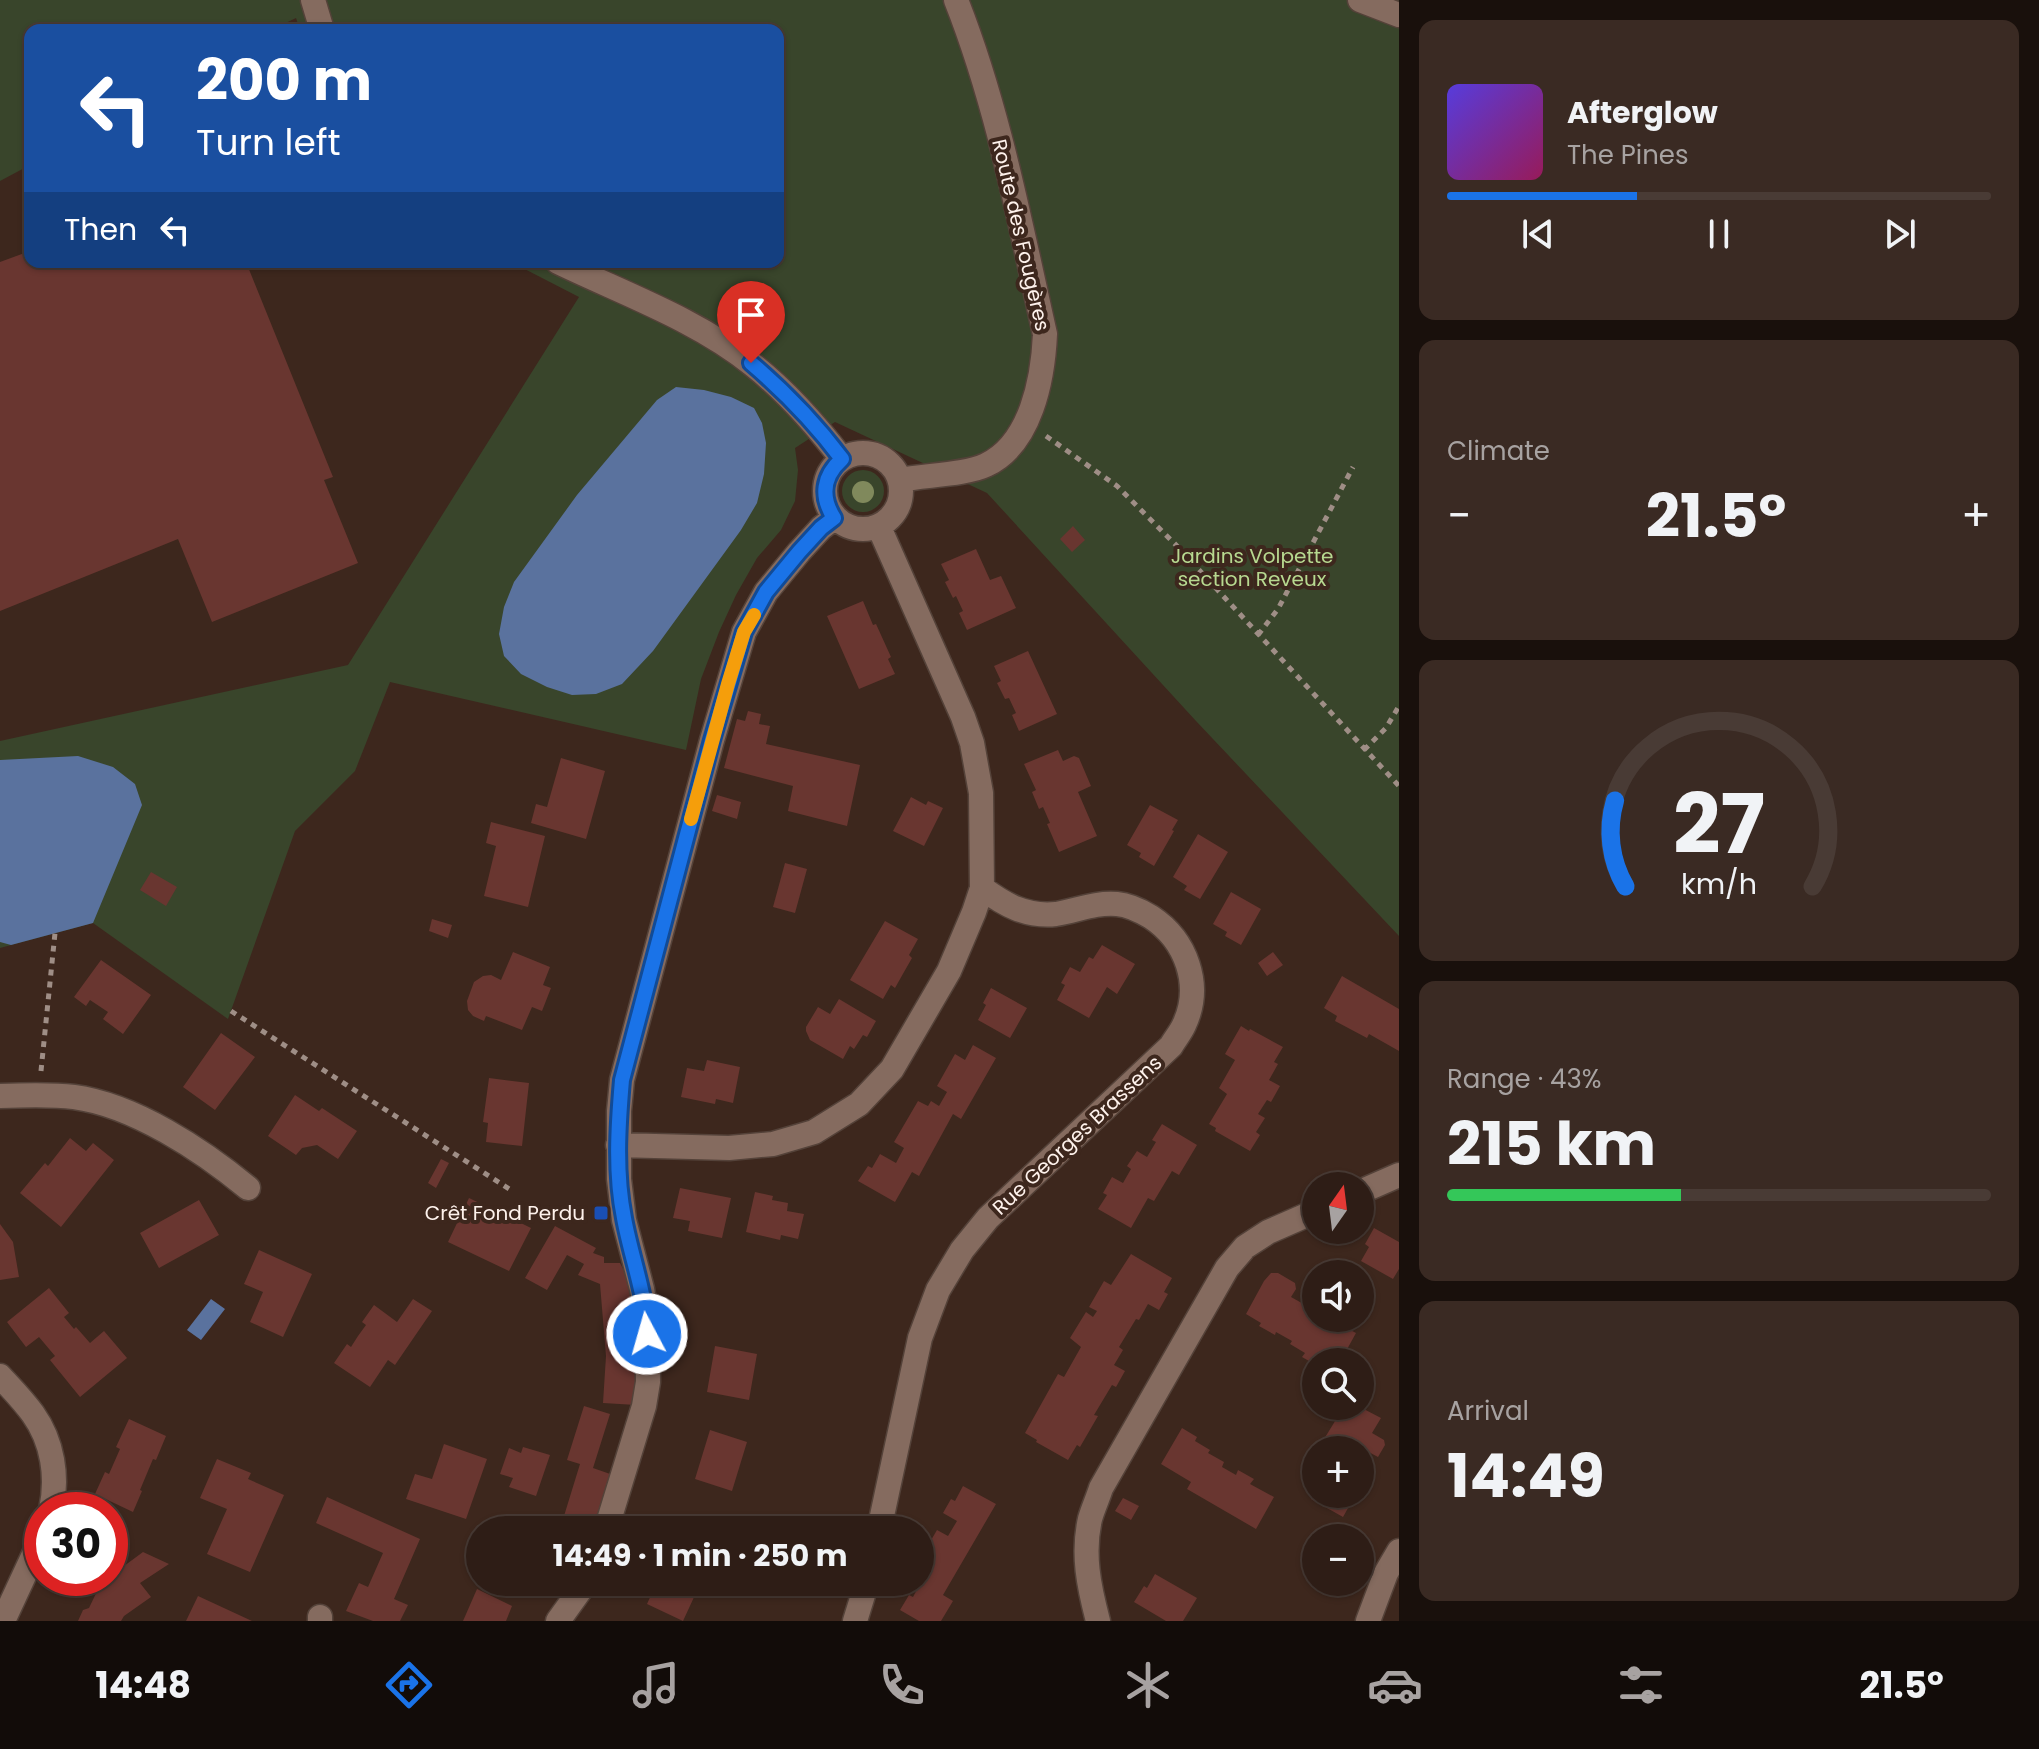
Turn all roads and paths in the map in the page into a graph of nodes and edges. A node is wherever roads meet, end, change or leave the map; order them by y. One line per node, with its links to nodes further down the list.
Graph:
1 (313, 0): 5 (street)
2 (956, 0): 7 (street, Route des Fougères)
3 (1360, 0): 4 (street)
4 (1399, 15)
5 (320, 24)
6 (571, 268): 8 (street)
7 (1025, 423): 10 (street, Route des Fougères); 13 (path)
8 (842, 459): 10 (street); 11 (street)
9 (1353, 467): 13 (path)
10 (900, 480): 12 (street)
11 (834, 518): 12 (street); 22 (street)
12 (879, 527): 17 (street)
13 (1258, 635): 15 (path)
14 (1399, 706): 15 (path)
15 (1364, 750): 16 (path)
16 (1399, 786)
17 (982, 888): 22 (street); 31 (street, Rue Georges Brassens)
18 (55, 933): 20 (path)
19 (231, 1011): 26 (path)
20 (38, 1095): 21 (street); 25 (street)
21 (0, 1096)
22 (618, 1145): 30 (street)
23 (1399, 1175): 24 (street)
24 (1374, 1186)
25 (248, 1188)
26 (514, 1192)
27 (1302, 1217): 39 (street)
28 (0, 1376): 29 (street)
29 (53, 1492)
30 (610, 1516)
31 (882, 1516)
32 (1399, 1551): 40 (street)
33 (24, 1576): 36 (street)
34 (576, 1596): 37 (street)
35 (863, 1596): 38 (street)
36 (3, 1621)
37 (558, 1621)
38 (855, 1621)
39 (1098, 1621)
40 (1368, 1621)

